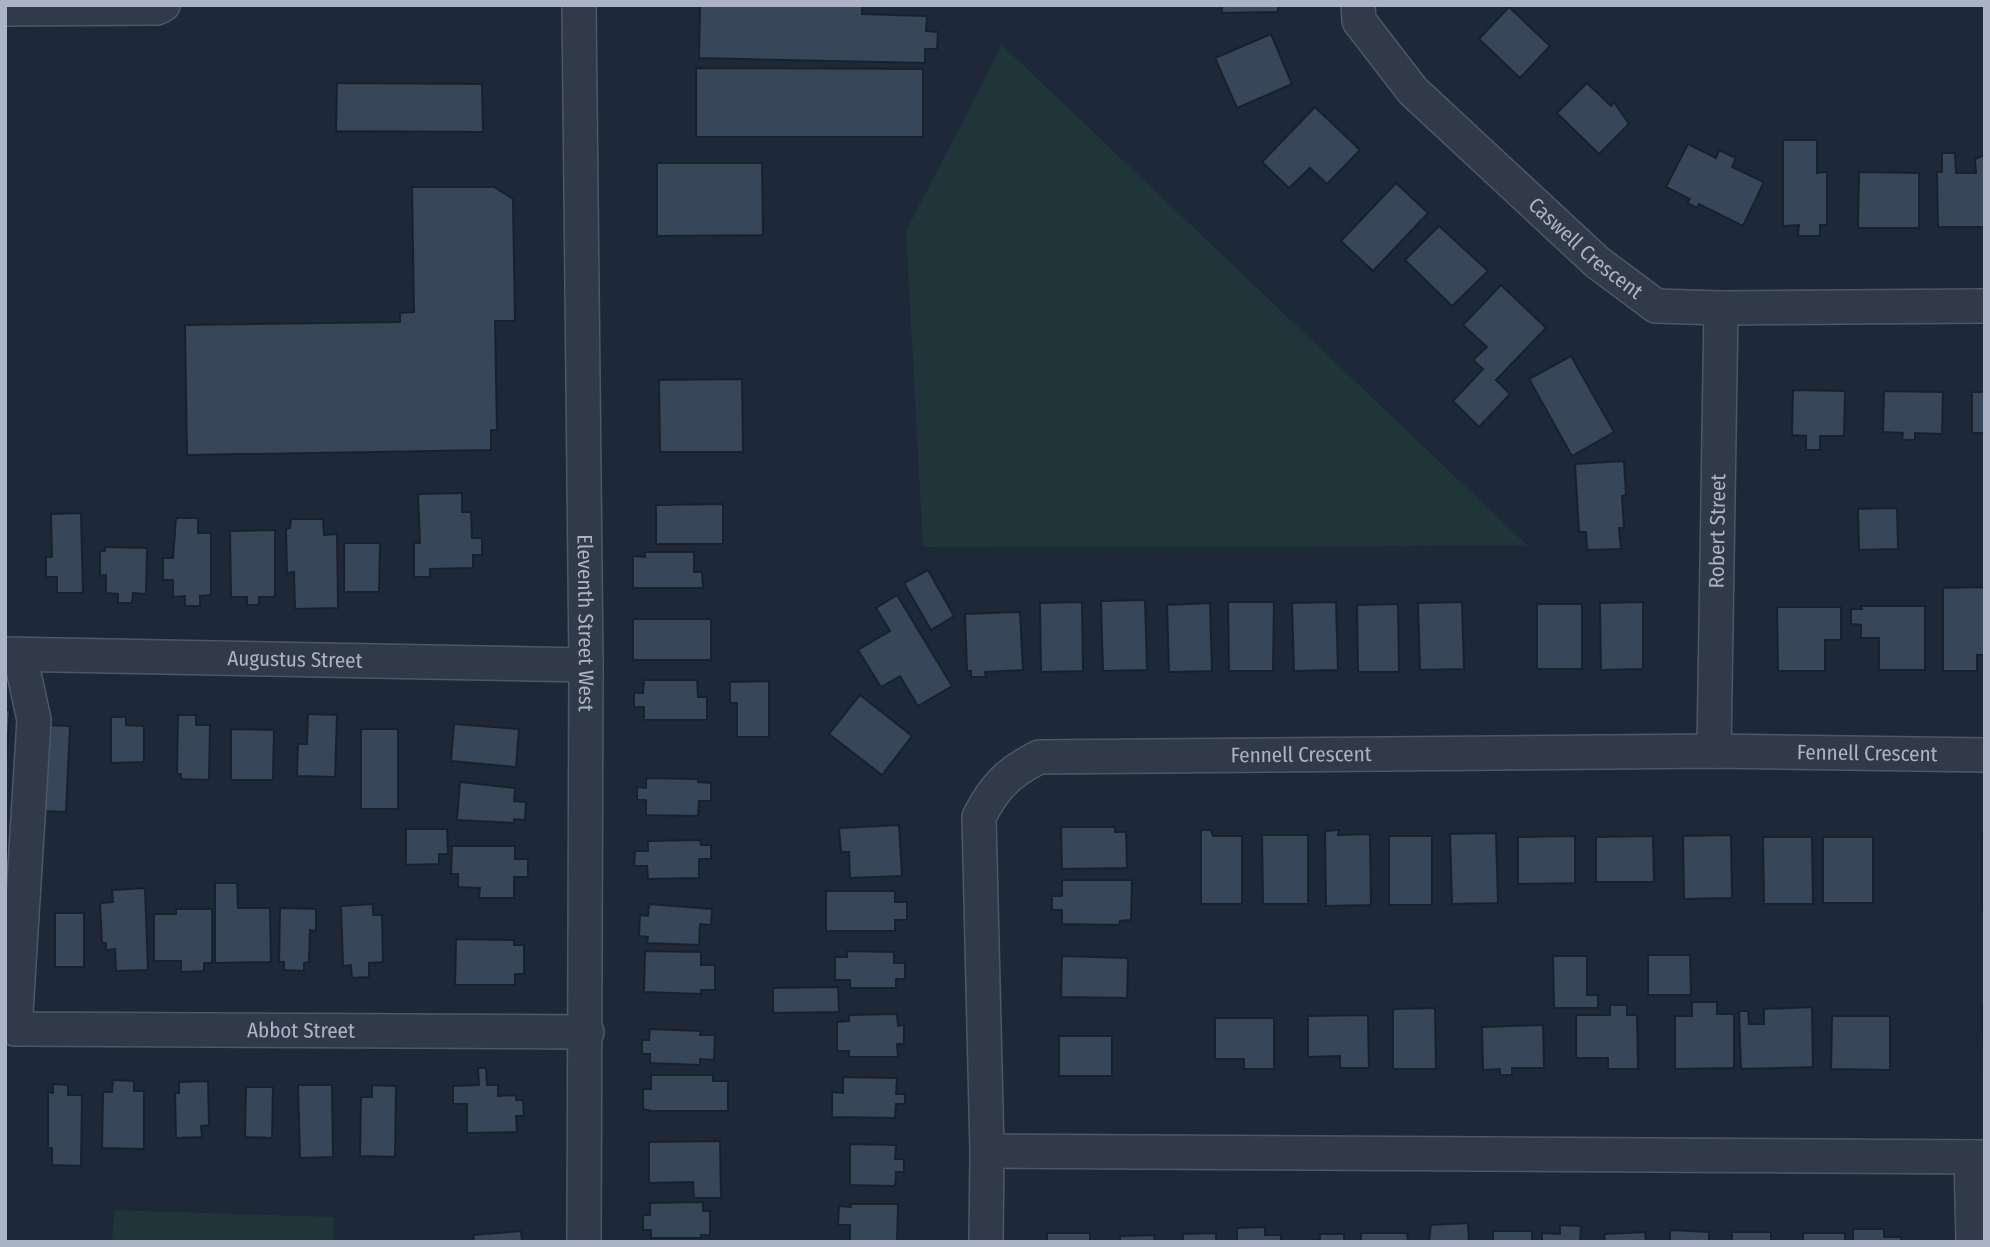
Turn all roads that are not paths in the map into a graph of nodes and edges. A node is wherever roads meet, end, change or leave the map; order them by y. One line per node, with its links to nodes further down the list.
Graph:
1 (163, 5): 4 (street)
2 (579, 5): 8 (street, Eleventh Street West)
3 (1358, 5): 6 (street, Caswell Crescent)
4 (5, 9)
5 (1985, 306): 6 (street, Caswell Crescent)
6 (1721, 308): 9 (street, Robert Street)
7 (13, 654): 8 (street, Augustus Street); 11 (street, Abbot Street)
8 (586, 665): 11 (street, Eleventh Street West)
9 (1714, 751): 10 (street, Fennell Crescent); 12 (street, Fennell Crescent)
10 (1985, 755)
11 (587, 1032): 14 (street, Eleventh Street West)
12 (987, 1151): 13 (street); 15 (street, Fennell Crescent)
13 (1978, 1157): 16 (street)
14 (584, 1242)
15 (986, 1242)
16 (1973, 1242)

